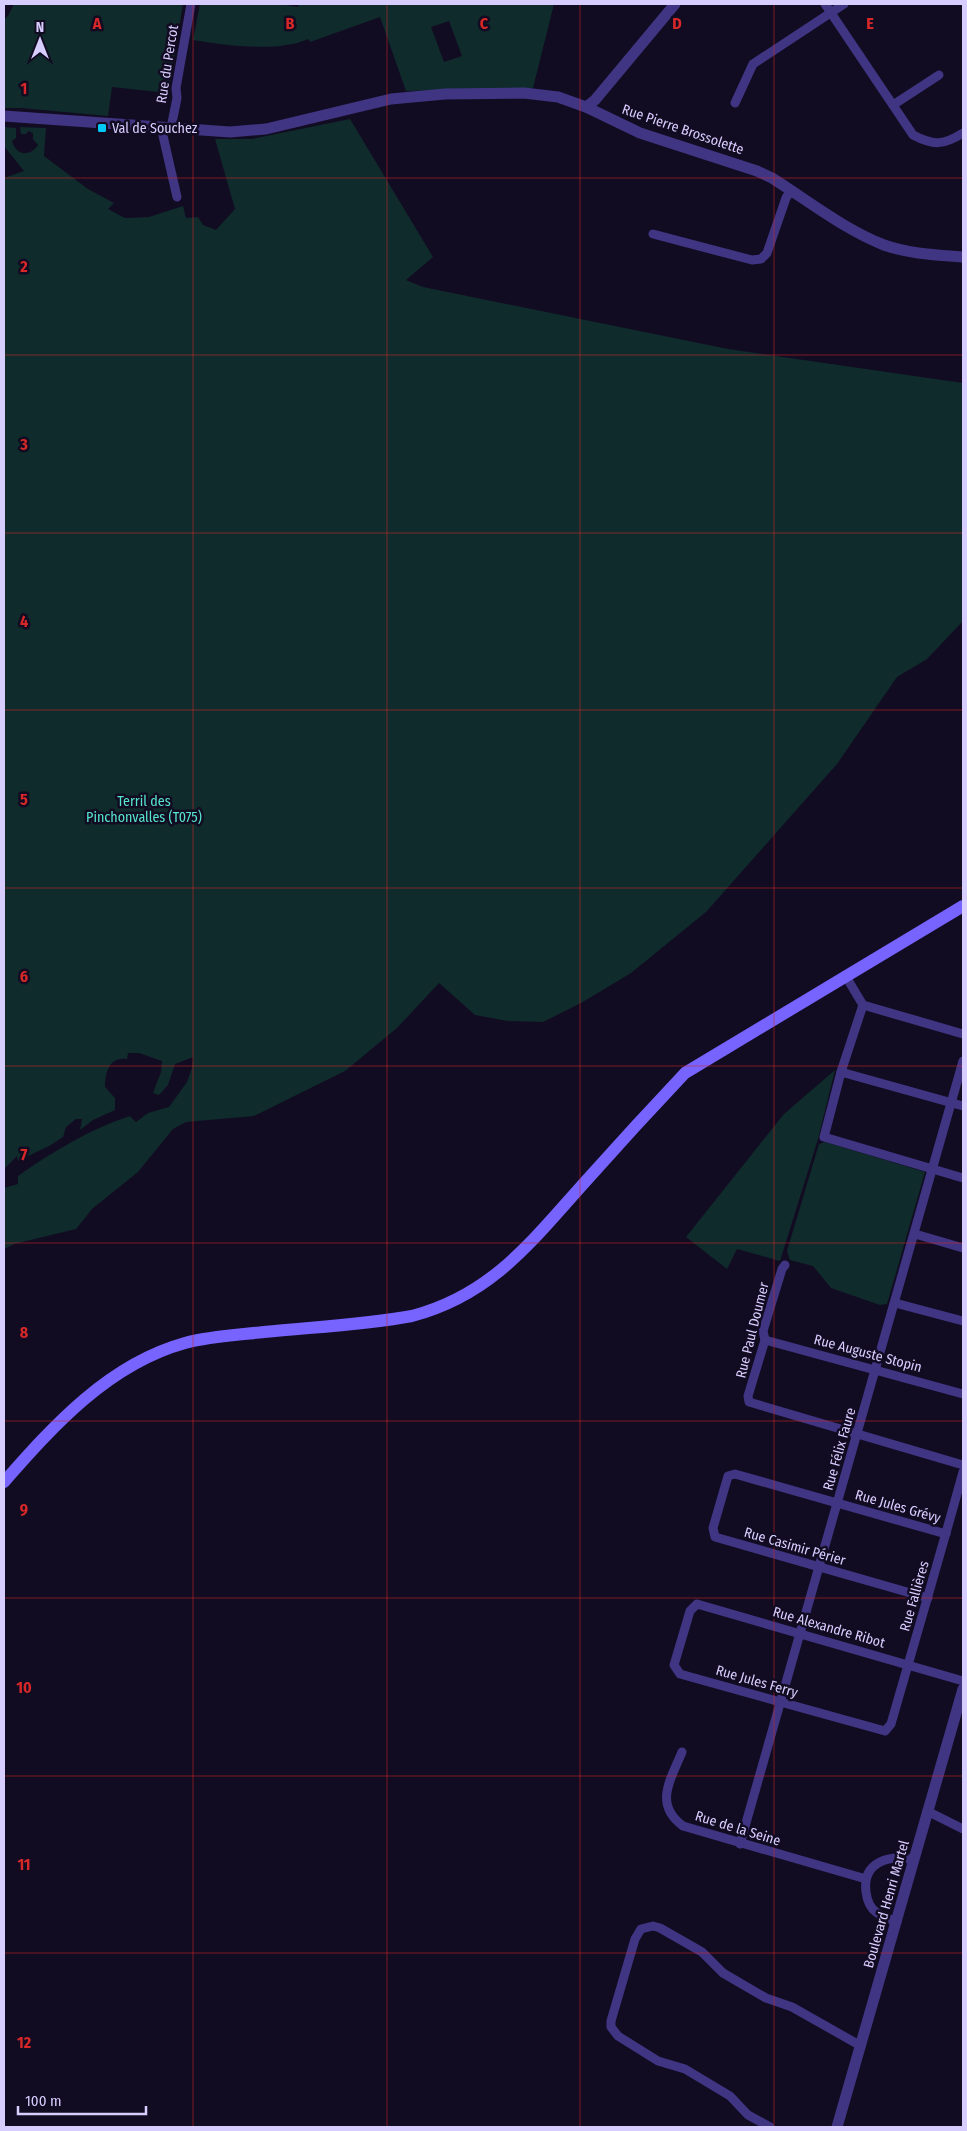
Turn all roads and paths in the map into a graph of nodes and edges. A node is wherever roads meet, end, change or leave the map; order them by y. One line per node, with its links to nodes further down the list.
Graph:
1 (191, 4): 11 (street, Rue du Percot)
2 (675, 4): 9 (street)
3 (825, 4): 5 (street)
4 (844, 4): 5 (street)
5 (831, 12): 7 (street); 8 (street)
6 (938, 75): 8 (street)
7 (735, 103)
8 (893, 105): 12 (street)
9 (586, 107): 11 (street, Rue Pierre Brossolette); 13 (street, Rue Pierre Brossolette)
10 (4, 116): 11 (street, Rue Pierre Brossolette)
11 (166, 128): 14 (street)
12 (963, 133)
13 (791, 190): 15 (street); 16 (street, Rue Pierre Brossolette)
14 (177, 197)
15 (653, 234)
16 (963, 258)
17 (963, 906): 18 (main road)
18 (845, 976): 19 (street); 39 (main road)
19 (863, 1005): 20 (street); 22 (street)
20 (963, 1034)
21 (963, 1062): 23 (street, Rue Félix Faure)
22 (841, 1072): 23 (street); 25 (street)
23 (952, 1103): 24 (street); 25 (street, Rue Félix Faure)
24 (963, 1106)
25 (933, 1169): 26 (street); 27 (street, Rue Félix Faure)
26 (963, 1178)
27 (915, 1234): 28 (street); 30 (street, Rue Félix Faure)
28 (963, 1248)
29 (786, 1266): 32 (street, Rue Paul Doumer)
30 (895, 1303): 31 (street); 33 (street, Rue Félix Faure)
31 (963, 1322)
32 (764, 1340): 33 (street, Rue Auguste Stopin); 35 (street, Rue Paul Doumer)
33 (876, 1369): 34 (street, Rue Auguste Stopin); 35 (street, Rue Félix Faure)
34 (963, 1394)
35 (858, 1434): 36 (street); 40 (street, Rue Félix Faure)
36 (963, 1465)
37 (963, 1472): 41 (street, Rue Fallières)
38 (728, 1476): 40 (street, Rue Jules Grévy); 42 (street, Rue Casimir Périer)
39 (4, 1482)
40 (837, 1503): 41 (street, Rue Jules Grévy); 42 (street, Rue Félix Faure)
41 (946, 1534): 43 (street, Rue Fallières)
42 (820, 1567): 43 (street, Rue Casimir Périer); 45 (street, Rue Félix Faure)
43 (928, 1598): 46 (street, Rue Fallières)
44 (690, 1611): 45 (street, Rue Alexandre Ribot); 49 (street, Rue Jules Ferry)
45 (800, 1633): 46 (street, Rue Alexandre Ribot); 49 (street, Rue Félix Faure)
46 (908, 1664): 47 (street, Rue Alexandre Ribot); 50 (street, Rue Fallières)
47 (963, 1681)
48 (963, 1689): 52 (street, Boulevard Henri Martel)
49 (781, 1702): 50 (street, Rue Jules Ferry); 54 (street, Rue Félix Faure)
50 (889, 1728)
51 (682, 1752): 54 (street, Rue de la Seine)
52 (927, 1811): 53 (street); 55 (street, Boulevard Henri Martel)
53 (963, 1829)
54 (740, 1844): 56 (street, Rue de la Seine)
55 (914, 1860): 56 (street); 57 (street, Boulevard Henri Martel)
56 (866, 1880): 57 (street)
57 (897, 1922): 58 (street, Boulevard Henri Martel)
58 (861, 2046): 59 (street); 60 (street, Boulevard Henri Martel)
59 (770, 2127)
60 (837, 2127)

